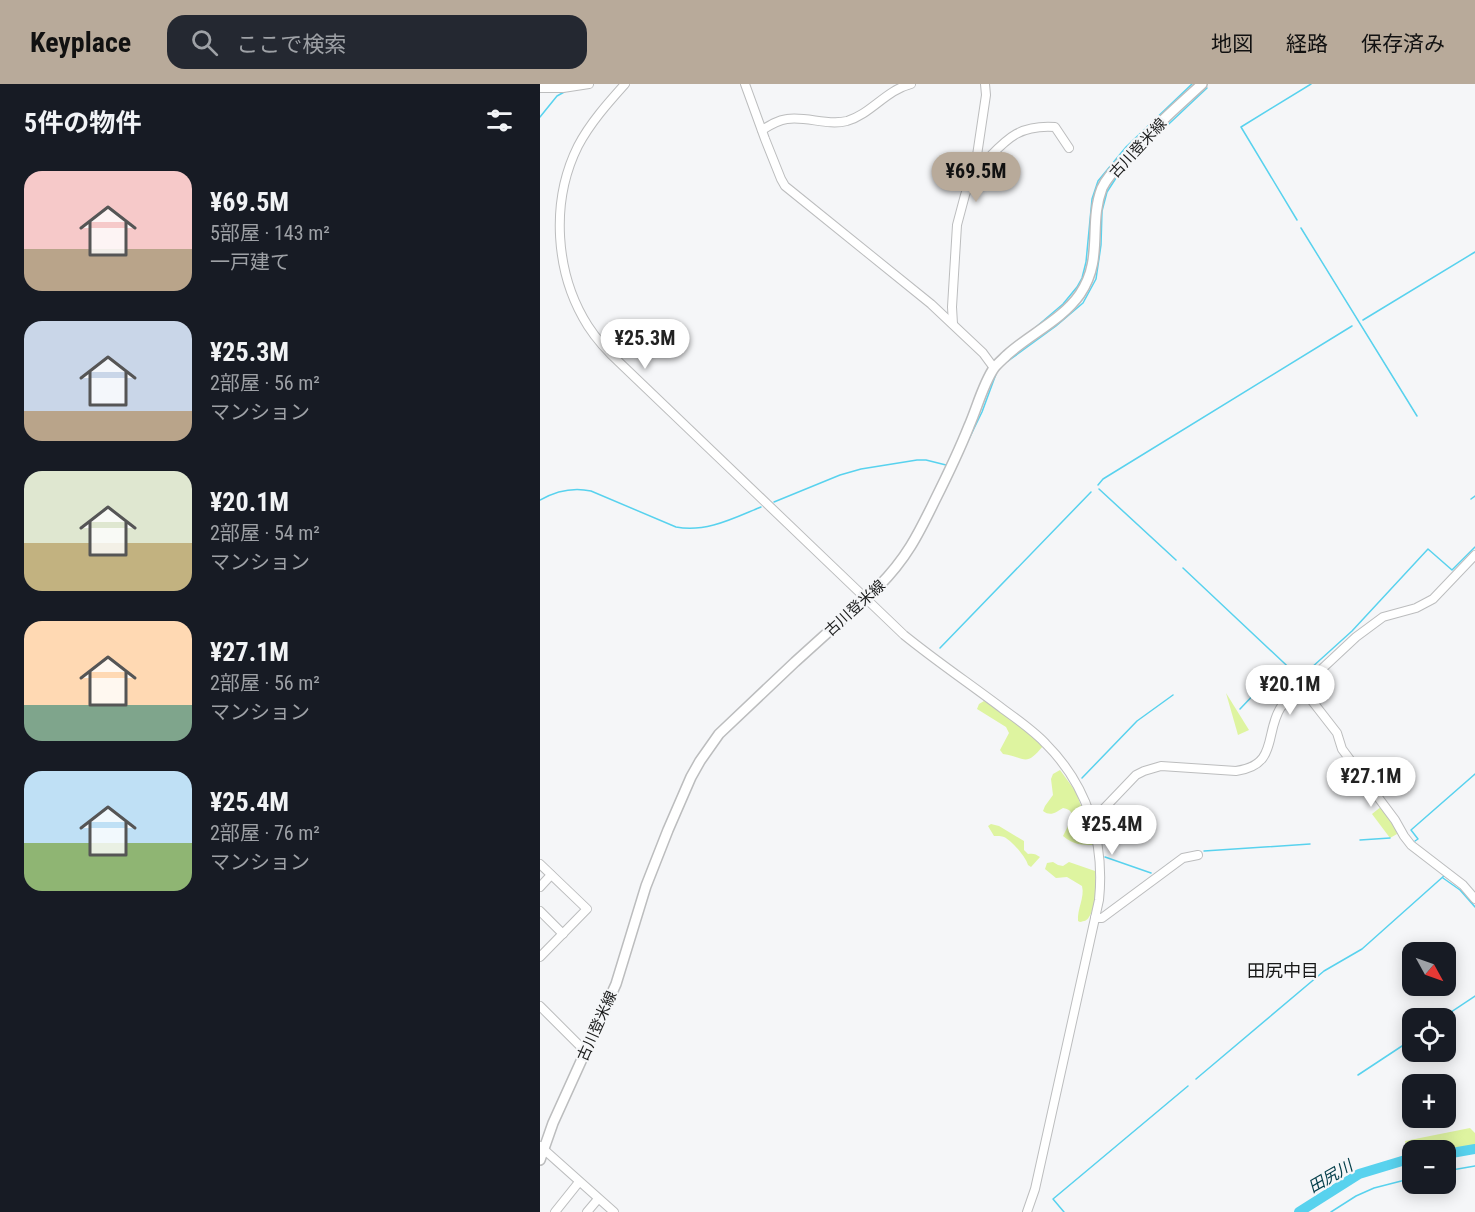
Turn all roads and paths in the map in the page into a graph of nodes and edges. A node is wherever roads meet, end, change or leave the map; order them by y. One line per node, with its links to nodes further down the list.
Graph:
1 (589, 84): 7 (street)
2 (625, 84): 14 (street)
3 (745, 84): 8 (street)
4 (911, 84): 8 (street)
5 (985, 84): 10 (street)
6 (1203, 84): 12 (main road, 古川登米線)
7 (540, 88)
8 (762, 130): 11 (street)
9 (1070, 148): 10 (street)
10 (972, 174): 11 (street)
11 (953, 324): 12 (street)
12 (994, 368): 14 (main road, 古川登米線)
13 (1475, 555): 15 (street)
14 (866, 598): 16 (street); 27 (main road, 古川登米線)
15 (1302, 688): 16 (street); 21 (street)
16 (1092, 821): 23 (street)
17 (1198, 855): 23 (street)
18 (540, 864): 19 (street)
19 (551, 875): 20 (street); 24 (street)
20 (540, 887)
21 (1475, 899)
22 (540, 911): 24 (street)
23 (1095, 918): 35 (street)
24 (563, 934): 25 (street)
25 (540, 957)
26 (540, 1006): 27 (street)
27 (587, 1049): 28 (main road, 古川登米線)
28 (542, 1148): 29 (main road, 古川登米線); 30 (street)
29 (540, 1160)
30 (579, 1182): 31 (street); 32 (street)
31 (598, 1199): 33 (street); 34 (street)
32 (555, 1212)
33 (587, 1212)
34 (614, 1212)
35 (1028, 1212)

